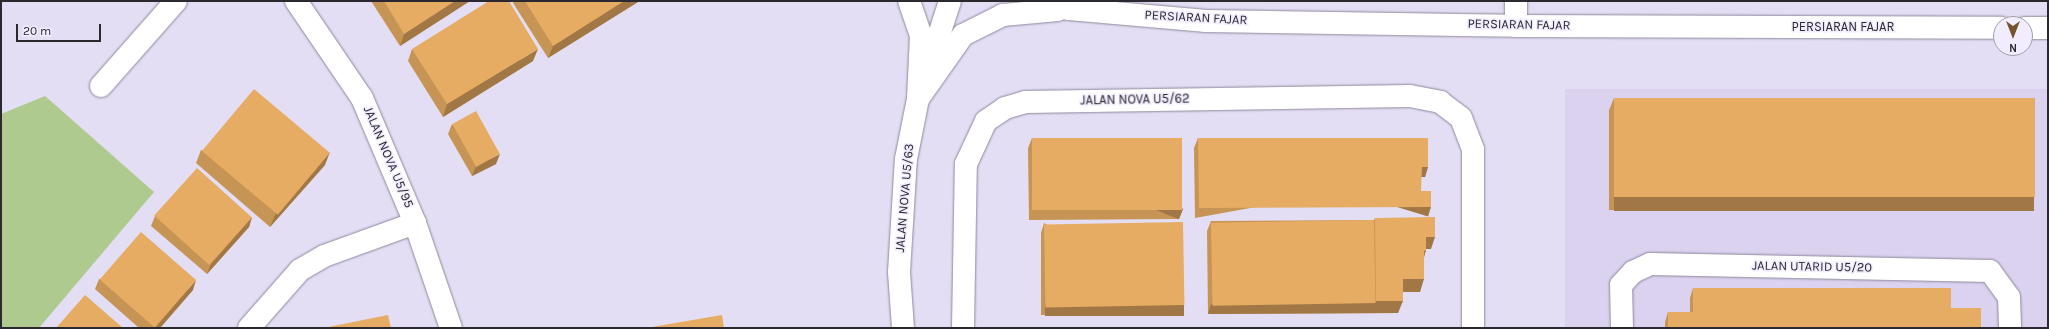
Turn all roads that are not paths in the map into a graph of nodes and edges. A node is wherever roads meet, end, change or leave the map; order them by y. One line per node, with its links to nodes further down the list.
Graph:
1 (176, 1): 12 (street)
2 (296, 1): 14 (street, JALAN NOVA U5/95)
3 (909, 1): 13 (street)
4 (950, 1): 13 (street, JALAN NOVA U5/63)
5 (1039, 1): 7 (street, PERSIARAN FAJAR)
6 (1516, 1): 8 (street)
7 (1069, 9): 8 (street, PERSIARAN FAJAR); 13 (street)
8 (1516, 26): 9 (street, PERSIARAN FAJAR)
9 (1993, 28)
10 (2033, 28): 11 (street)
11 (2048, 28)
12 (101, 86)
13 (918, 99): 17 (street, JALAN NOVA U5/63)
14 (415, 223): 15 (street); 16 (street, JALAN NOVA U5/95)
15 (249, 328)
16 (451, 328)
17 (903, 328)
18 (962, 328): 19 (street, JALAN NOVA U5/62)
19 (1473, 328)
20 (1622, 328): 21 (street, JALAN UTARID U5/20)
21 (2010, 328)

